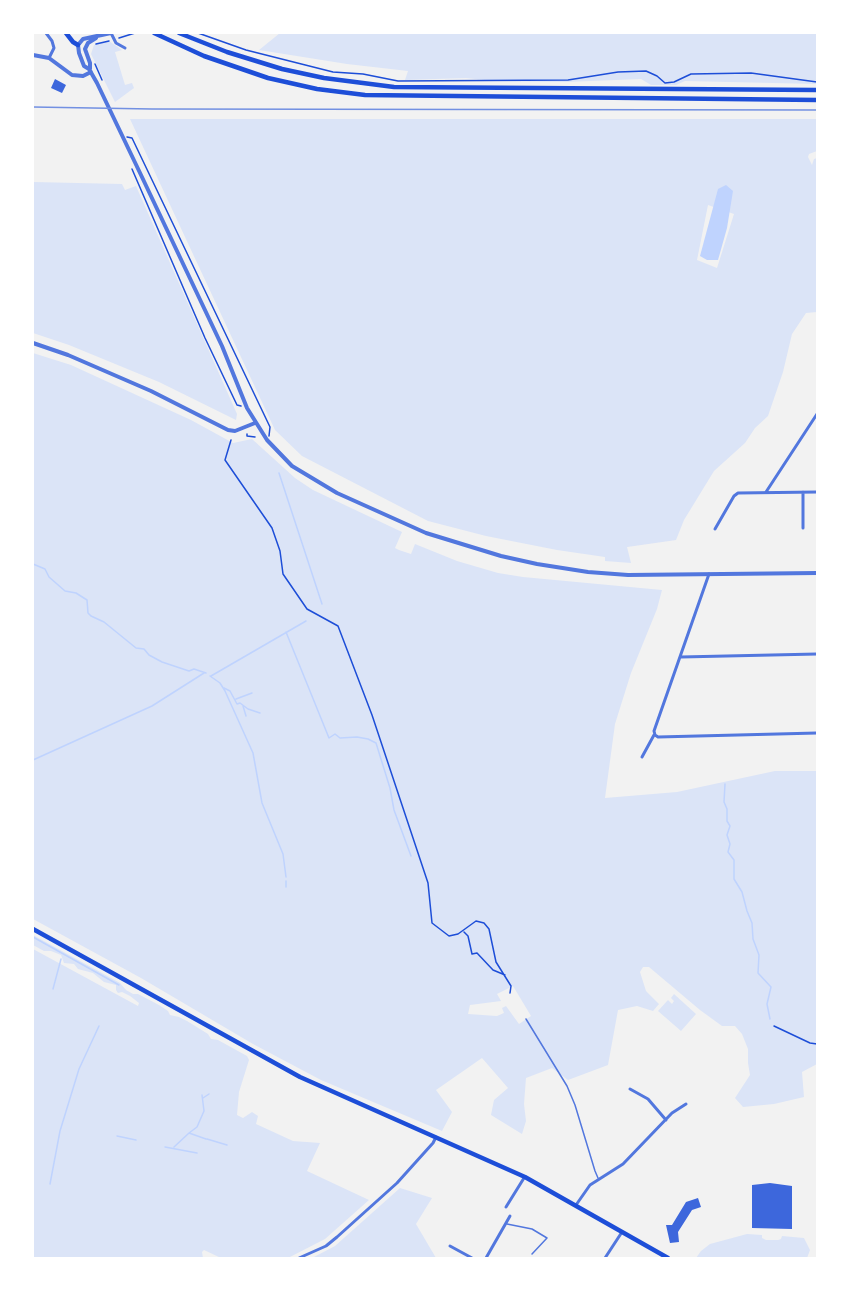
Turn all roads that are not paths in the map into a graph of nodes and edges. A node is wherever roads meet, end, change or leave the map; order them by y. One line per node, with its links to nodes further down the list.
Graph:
1 (46, 33): 10 (street)
2 (66, 33): 7 (main road)
3 (111, 33): 6 (street); 8 (street)
4 (154, 33): 13 (main road)
5 (180, 33): 12 (main road)
6 (98, 36): 7 (street); 11 (street)
7 (78, 45): 11 (street)
8 (124, 48)
9 (33, 55): 10 (street)
10 (48, 58): 11 (street)
11 (90, 71): 16 (street)
12 (817, 90)
13 (817, 100)
14 (33, 343): 16 (street)
15 (817, 414): 17 (street)
16 (255, 423): 23 (street)
17 (766, 492): 18 (street); 21 (street)
18 (802, 492): 19 (street); 20 (street)
19 (817, 492)
20 (803, 528)
21 (715, 529)
22 (817, 573): 23 (street)
23 (709, 574): 25 (street)
24 (817, 654): 25 (street)
25 (681, 657): 27 (street)
26 (817, 734): 27 (street)
27 (655, 735): 28 (street)
28 (642, 757)
29 (33, 929): 34 (main road)
30 (526, 1019): 36 (lane)
31 (630, 1089): 33 (street)
32 (686, 1104): 33 (street)
33 (666, 1120): 36 (street)
34 (436, 1137): 35 (main road); 44 (street)
35 (525, 1177): 37 (main road); 38 (street)
36 (598, 1178): 37 (street)
37 (576, 1205): 41 (main road)
38 (506, 1207)
39 (510, 1216): 40 (street)
40 (506, 1224): 43 (lane); 46 (street)
41 (622, 1232): 47 (street); 48 (main road)
42 (450, 1246): 45 (street)
43 (532, 1254)
44 (299, 1258)
45 (472, 1258)
46 (486, 1258)
47 (605, 1258)
48 (668, 1258)

